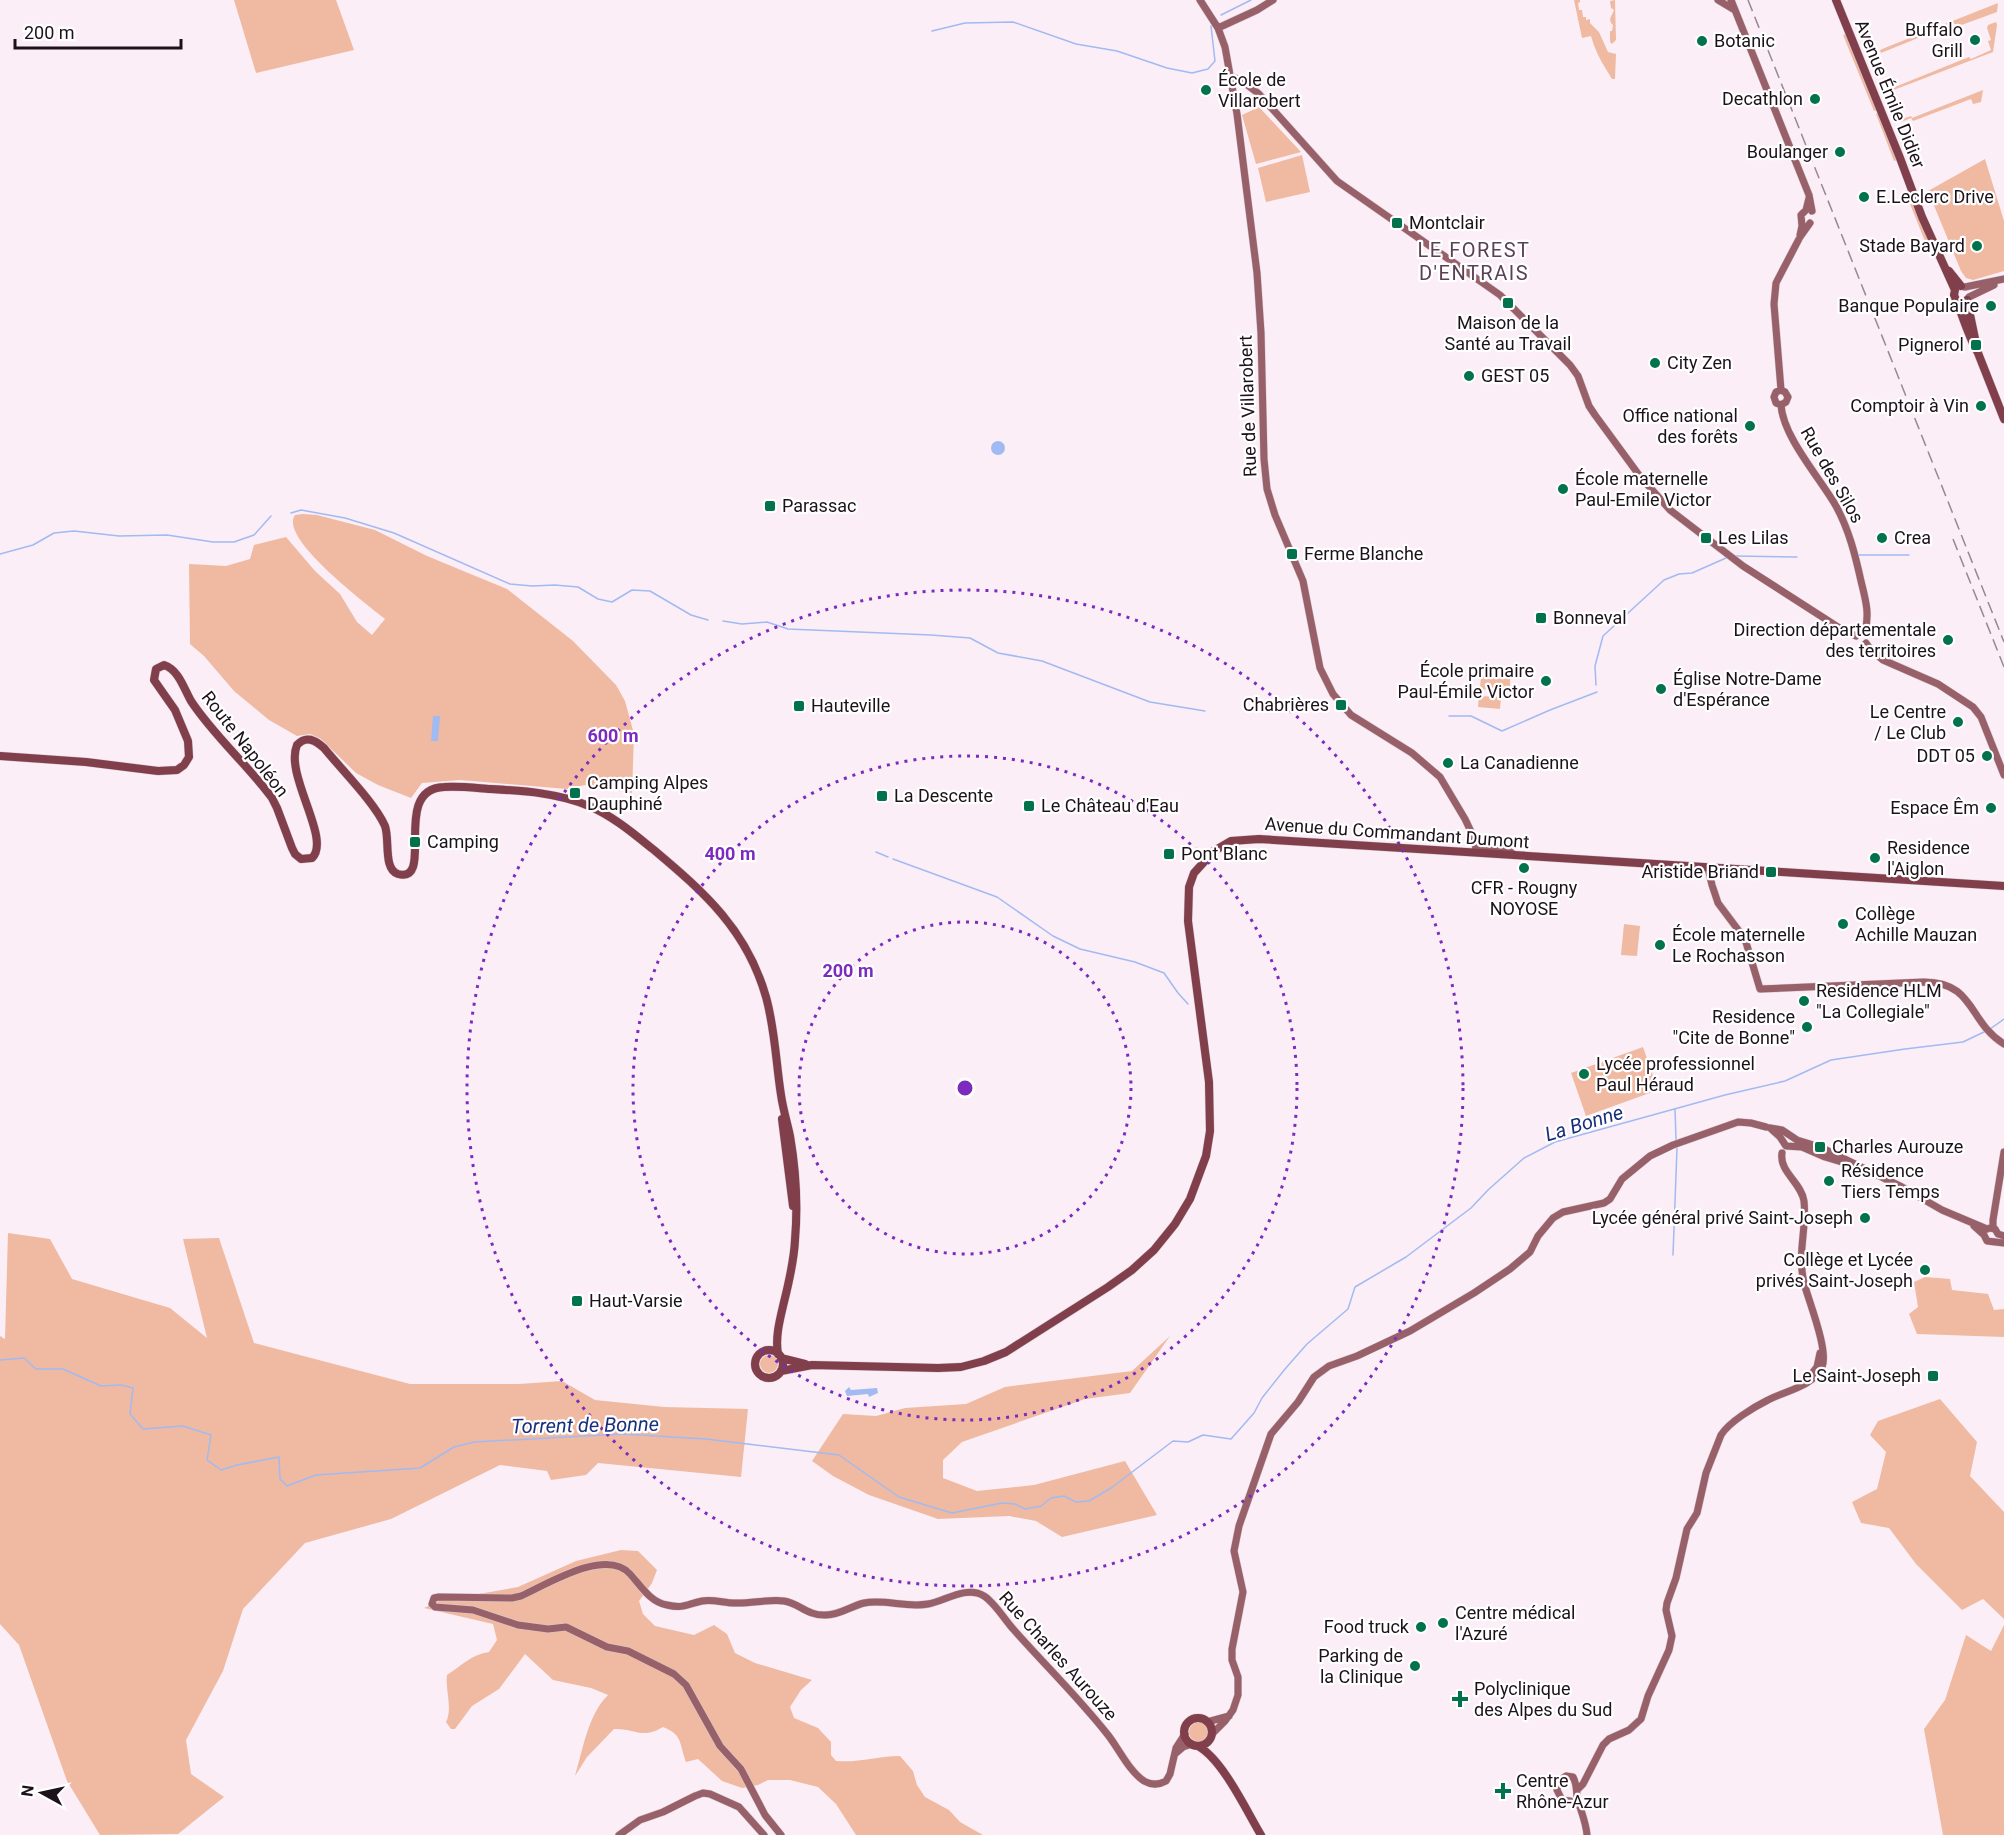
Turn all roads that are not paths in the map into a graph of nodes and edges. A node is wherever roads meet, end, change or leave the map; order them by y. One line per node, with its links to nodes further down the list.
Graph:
1 (1200, 0): 7 (street, Rue de Villarobert)
2 (1273, 0): 7 (street)
3 (1722, 0): 6 (street)
4 (1731, 0): 6 (street)
5 (1836, 0): 12 (main road, Avenue Émile Didier)
6 (1736, 11): 9 (street)
7 (1218, 28): 8 (street, Rue de Villarobert)
8 (1232, 80): 18 (street); 22 (street, Rue de Villarobert)
9 (1809, 211): 10 (street); 10 (street)
10 (1806, 222): 17 (street, Rue des Silos)
11 (2004, 280): 12 (street); 13 (street)
12 (1960, 288): 13 (main road); 14 (main road)
13 (1968, 298): 14 (main road); 15 (main road)
14 (1958, 301): 15 (main road)
15 (1978, 353): 16 (main road)
16 (2004, 419)
17 (1865, 631): 18 (street); 19 (street)
18 (1856, 636): 19 (street)
19 (1866, 643): 21 (street)
20 (0, 756): 32 (main road, Route Napoléon)
21 (2004, 775)
22 (1476, 849): 23 (main road, Avenue du Commandant Dumont); 35 (main road, Avenue du Commandant Dumont)
23 (1708, 868): 24 (main road, Avenue du Commandant Dumont); 25 (street)
24 (2004, 886)
25 (2004, 1044)
26 (1766, 1127): 37 (street)
27 (1792, 1140): 27 (street); 30 (street)
28 (2004, 1152): 30 (street)
29 (1782, 1153): 44 (street)
30 (1993, 1231): 31 (street)
31 (2004, 1243)
32 (779, 1324): 33 (main road); 34 (main road)
33 (766, 1351): 34 (main road); 36 (main road)
34 (780, 1356): 35 (main road); 36 (main road)
35 (812, 1365): 36 (main road)
36 (781, 1371)
37 (1229, 1716): 38 (street); 40 (street)
38 (1207, 1722): 39 (main road); 40 (main road)
39 (1185, 1734): 41 (main road); 42 (street, Rue Charles Aurouze)
40 (1212, 1736): 41 (main road); 43 (main road)
41 (1195, 1745): 42 (street, Rue Charles Aurouze); 43 (main road)
42 (1173, 1757): 51 (street, Rue Charles Aurouze)
43 (1218, 1763): 52 (main road)
44 (1587, 1775): 45 (street); 46 (street)
45 (1574, 1779): 46 (street); 47 (street)
46 (1577, 1792): 47 (street); 48 (street)
47 (1570, 1801): 48 (street)
48 (1582, 1812): 53 (street)
49 (619, 1835): 50 (street)
50 (764, 1835)
51 (781, 1835)
52 (1261, 1835)
53 (1587, 1835)

